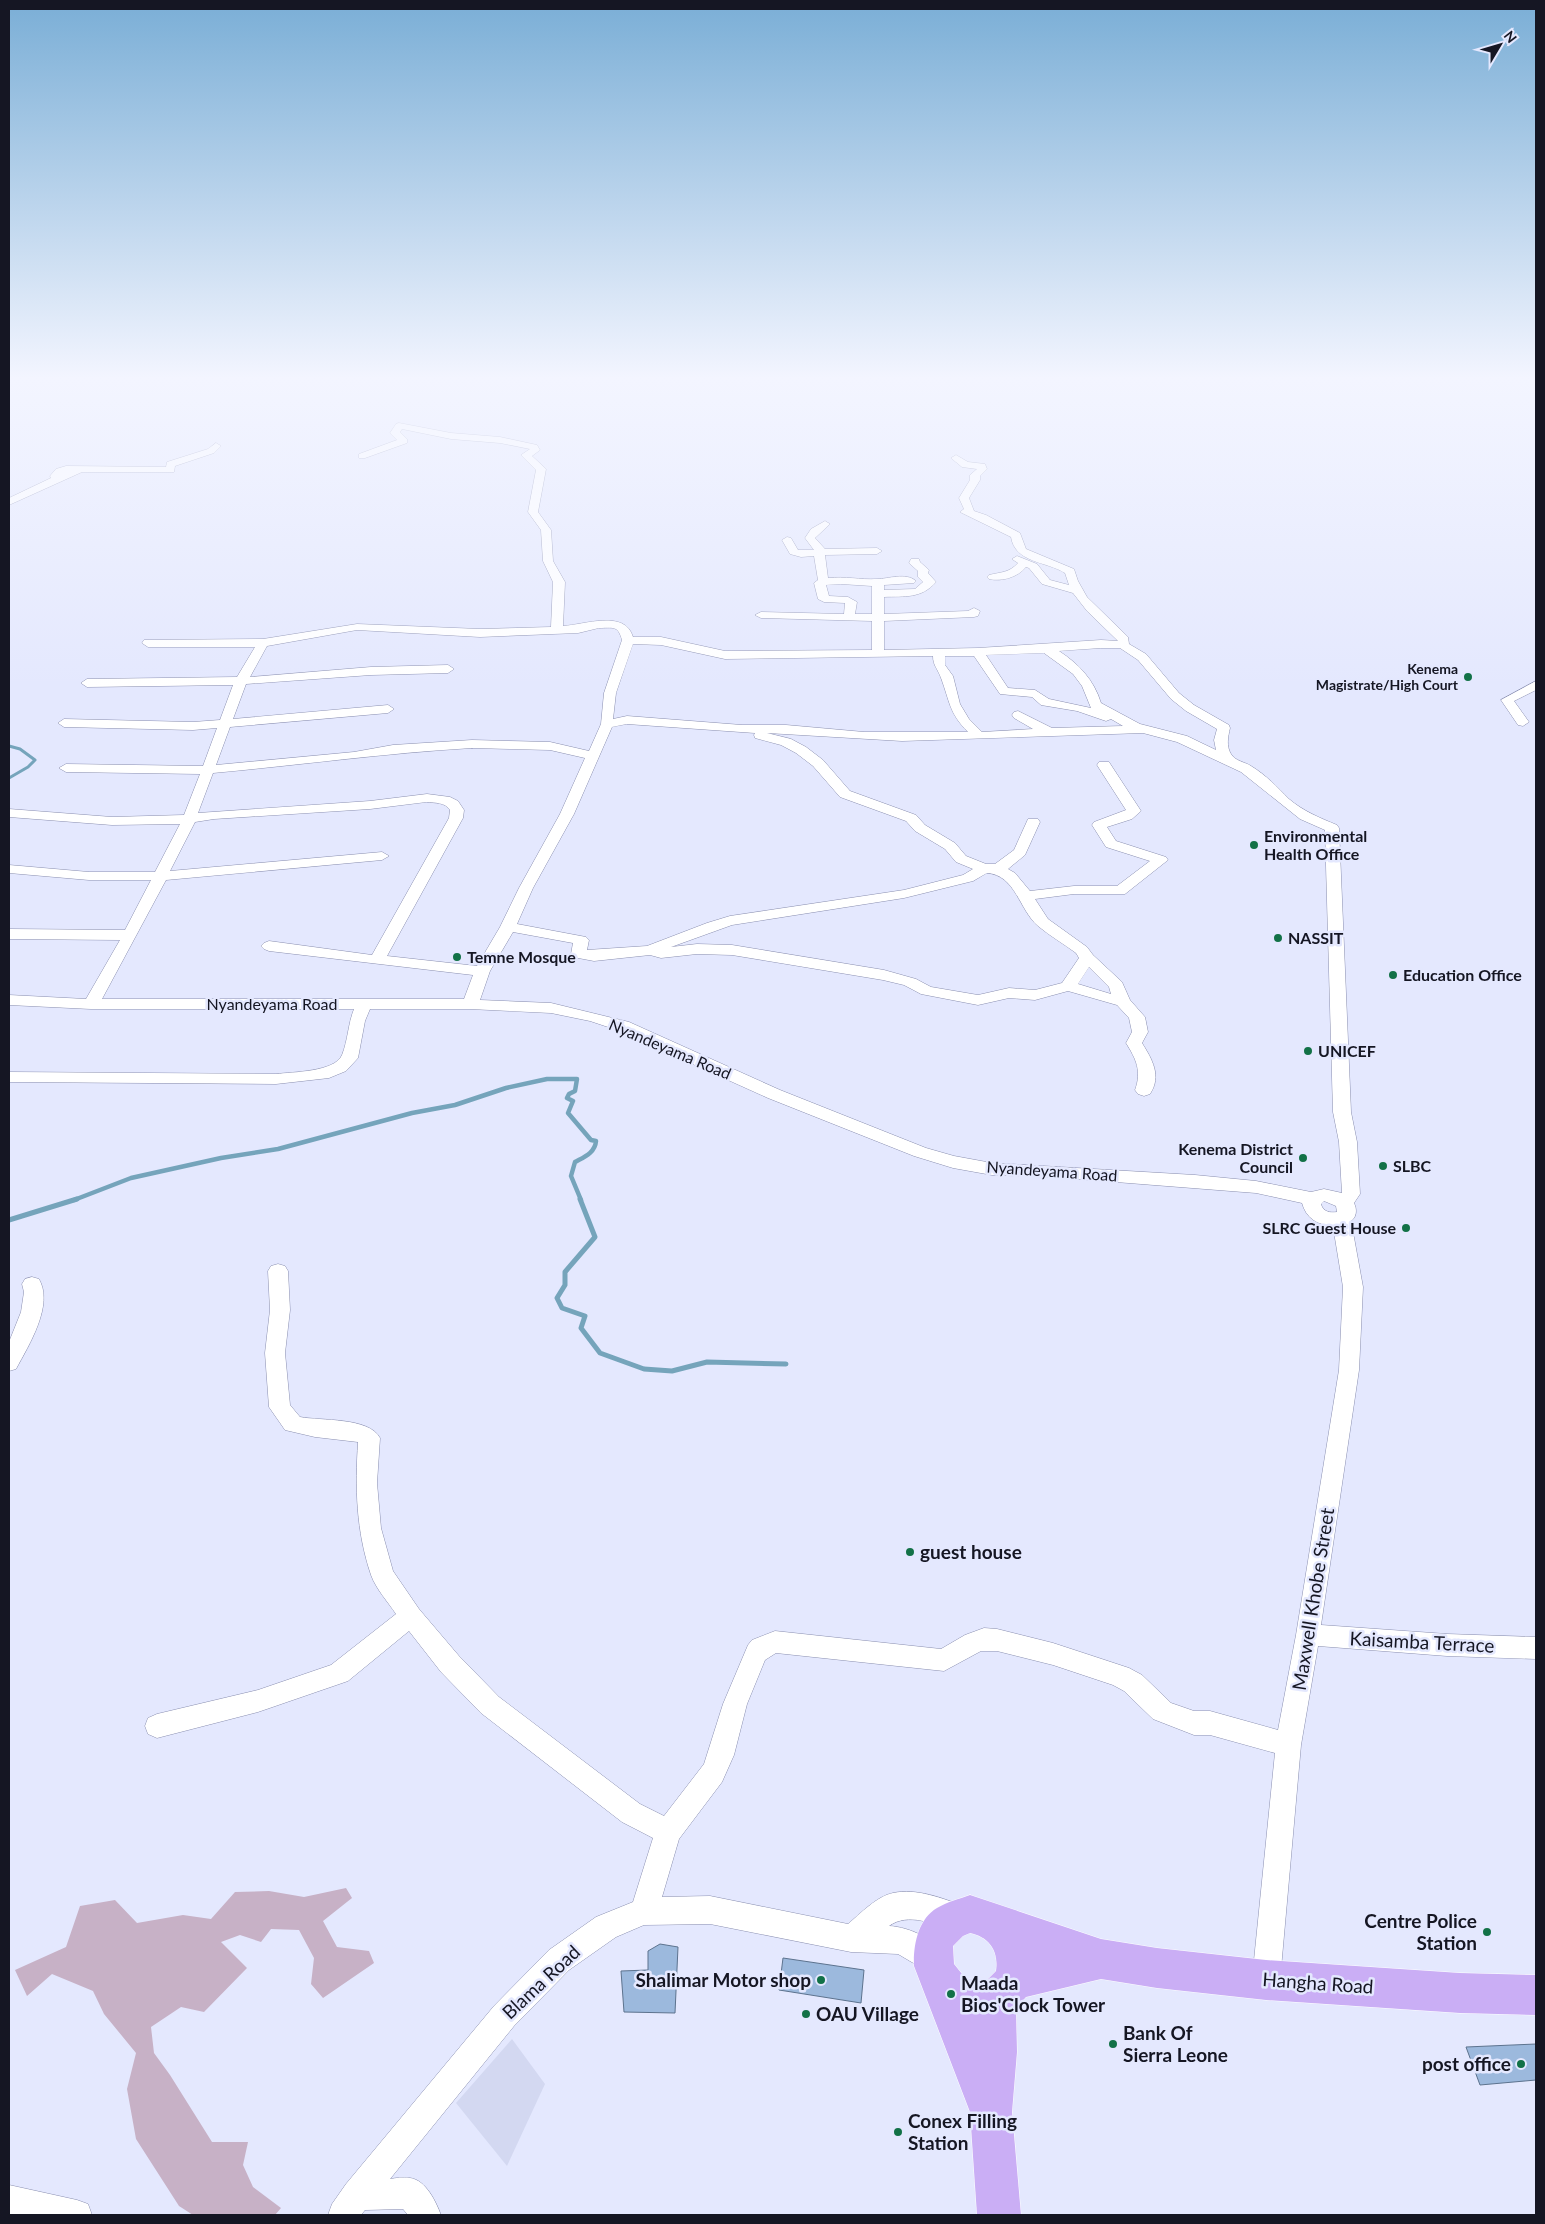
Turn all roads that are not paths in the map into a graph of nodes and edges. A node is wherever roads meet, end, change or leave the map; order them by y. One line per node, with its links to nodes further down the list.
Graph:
1 (55, 480): 4 (street)
2 (539, 480): 21 (street)
3 (975, 480): 6 (street)
4 (9, 502)
5 (825, 524): 9 (street)
6 (998, 526): 10 (street); 10 (street)
7 (787, 540): 9 (street)
8 (877, 551): 9 (street)
9 (822, 552): 14 (street)
10 (1026, 559): 12 (street); 16 (street); 16 (street)
11 (915, 561): 15 (street)
12 (993, 577)
13 (910, 581): 15 (street)
14 (824, 582): 15 (street); 19 (street)
15 (877, 589): 20 (street)
16 (1077, 591): 25 (street)
17 (974, 611): 20 (street)
18 (761, 615): 19 (street)
19 (849, 618): 20 (street)
20 (879, 619): 27 (street)
21 (557, 630): 22 (street); 24 (street)
22 (628, 640): 27 (street); 39 (street)
23 (148, 643): 24 (street)
24 (263, 643): 31 (street)
25 (1123, 645): 26 (street); 46 (street)
26 (1046, 649): 29 (street); 40 (street)
27 (878, 652): 28 (street)
28 (939, 652): 29 (street); 44 (street)
29 (978, 652): 40 (street)
30 (448, 669): 31 (street)
31 (241, 681): 32 (street); 38 (street)
32 (87, 683)
33 (1536, 685): 37 (street)
34 (388, 709): 38 (street)
35 (1018, 715): 41 (street)
36 (64, 722): 38 (street)
37 (1522, 722)
38 (226, 723): 49 (street)
39 (607, 724): 42 (street); 45 (street)
40 (1135, 727): 43 (street)
41 (1029, 728): 43 (street); 44 (street)
42 (742, 729): 44 (street); 55 (street)
43 (1149, 731): 46 (street)
44 (979, 736)
45 (591, 755): 49 (street); 58 (street)
46 (1228, 760): 74 (street, Maxwell Khobe Street)
47 (1104, 765): 57 (street)
48 (66, 768): 49 (street)
49 (206, 770): 51 (street)
50 (9, 812): 51 (street)
51 (189, 820): 56 (street); 64 (street)
52 (1033, 822): 55 (street)
53 (382, 856): 56 (street)
54 (9, 868): 56 (street)
55 (991, 869): 57 (street); 62 (street)
56 (161, 876): 60 (street)
57 (1026, 896): 63 (street)
58 (508, 927): 62 (street); 65 (street)
59 (9, 934): 60 (street)
60 (130, 935): 69 (street)
61 (269, 946): 64 (street)
62 (650, 950): 66 (street)
63 (1087, 958): 66 (street); 68 (street)
64 (377, 960): 65 (street)
65 (482, 971): 70 (street)
66 (1068, 986): 68 (street)
67 (9, 1000): 69 (street, Nyandeyama Road)
68 (1123, 1002): 73 (street)
69 (91, 1004): 71 (street, Nyandeyama Road)
70 (470, 1004): 71 (street, Nyandeyama Road); 74 (street, Nyandeyama Road)
71 (364, 1005): 72 (street)
72 (9, 1077)
73 (1144, 1090)
74 (1343, 1210): 79 (street, Maxwell Khobe Street)
75 (278, 1271): 78 (street)
76 (32, 1284): 77 (street)
77 (9, 1363)
78 (411, 1616): 81 (street); 83 (street)
79 (1308, 1635): 80 (street, Kaisamba Terrace); 82 (street, Maxwell Khobe Street)
80 (1536, 1648)
81 (157, 1726)
82 (1288, 1745): 83 (street); 90 (street, Maxwell Khobe Street)
83 (668, 1832): 84 (street)
84 (644, 1911): 87 (street, Blama Road); 95 (street, Blama Road)
85 (955, 1917): 86 (highway); 87 (street); 89 (highway)
86 (1001, 1927): 88 (highway, Hangha Road); 91 (highway)
87 (851, 1938): 89 (street, Blama Road)
88 (1101, 1959): 90 (highway, Hangha Road); 91 (highway, Hangha Road)
89 (936, 1971): 91 (highway); 93 (highway)
90 (1266, 1980): 92 (highway, Hangha Road)
91 (1005, 1989): 93 (highway)
92 (1536, 1995)
93 (990, 2112): 98 (highway)
94 (9, 2200): 96 (street)
95 (350, 2205): 97 (street)
96 (77, 2215)
97 (426, 2215)
98 (999, 2215)

